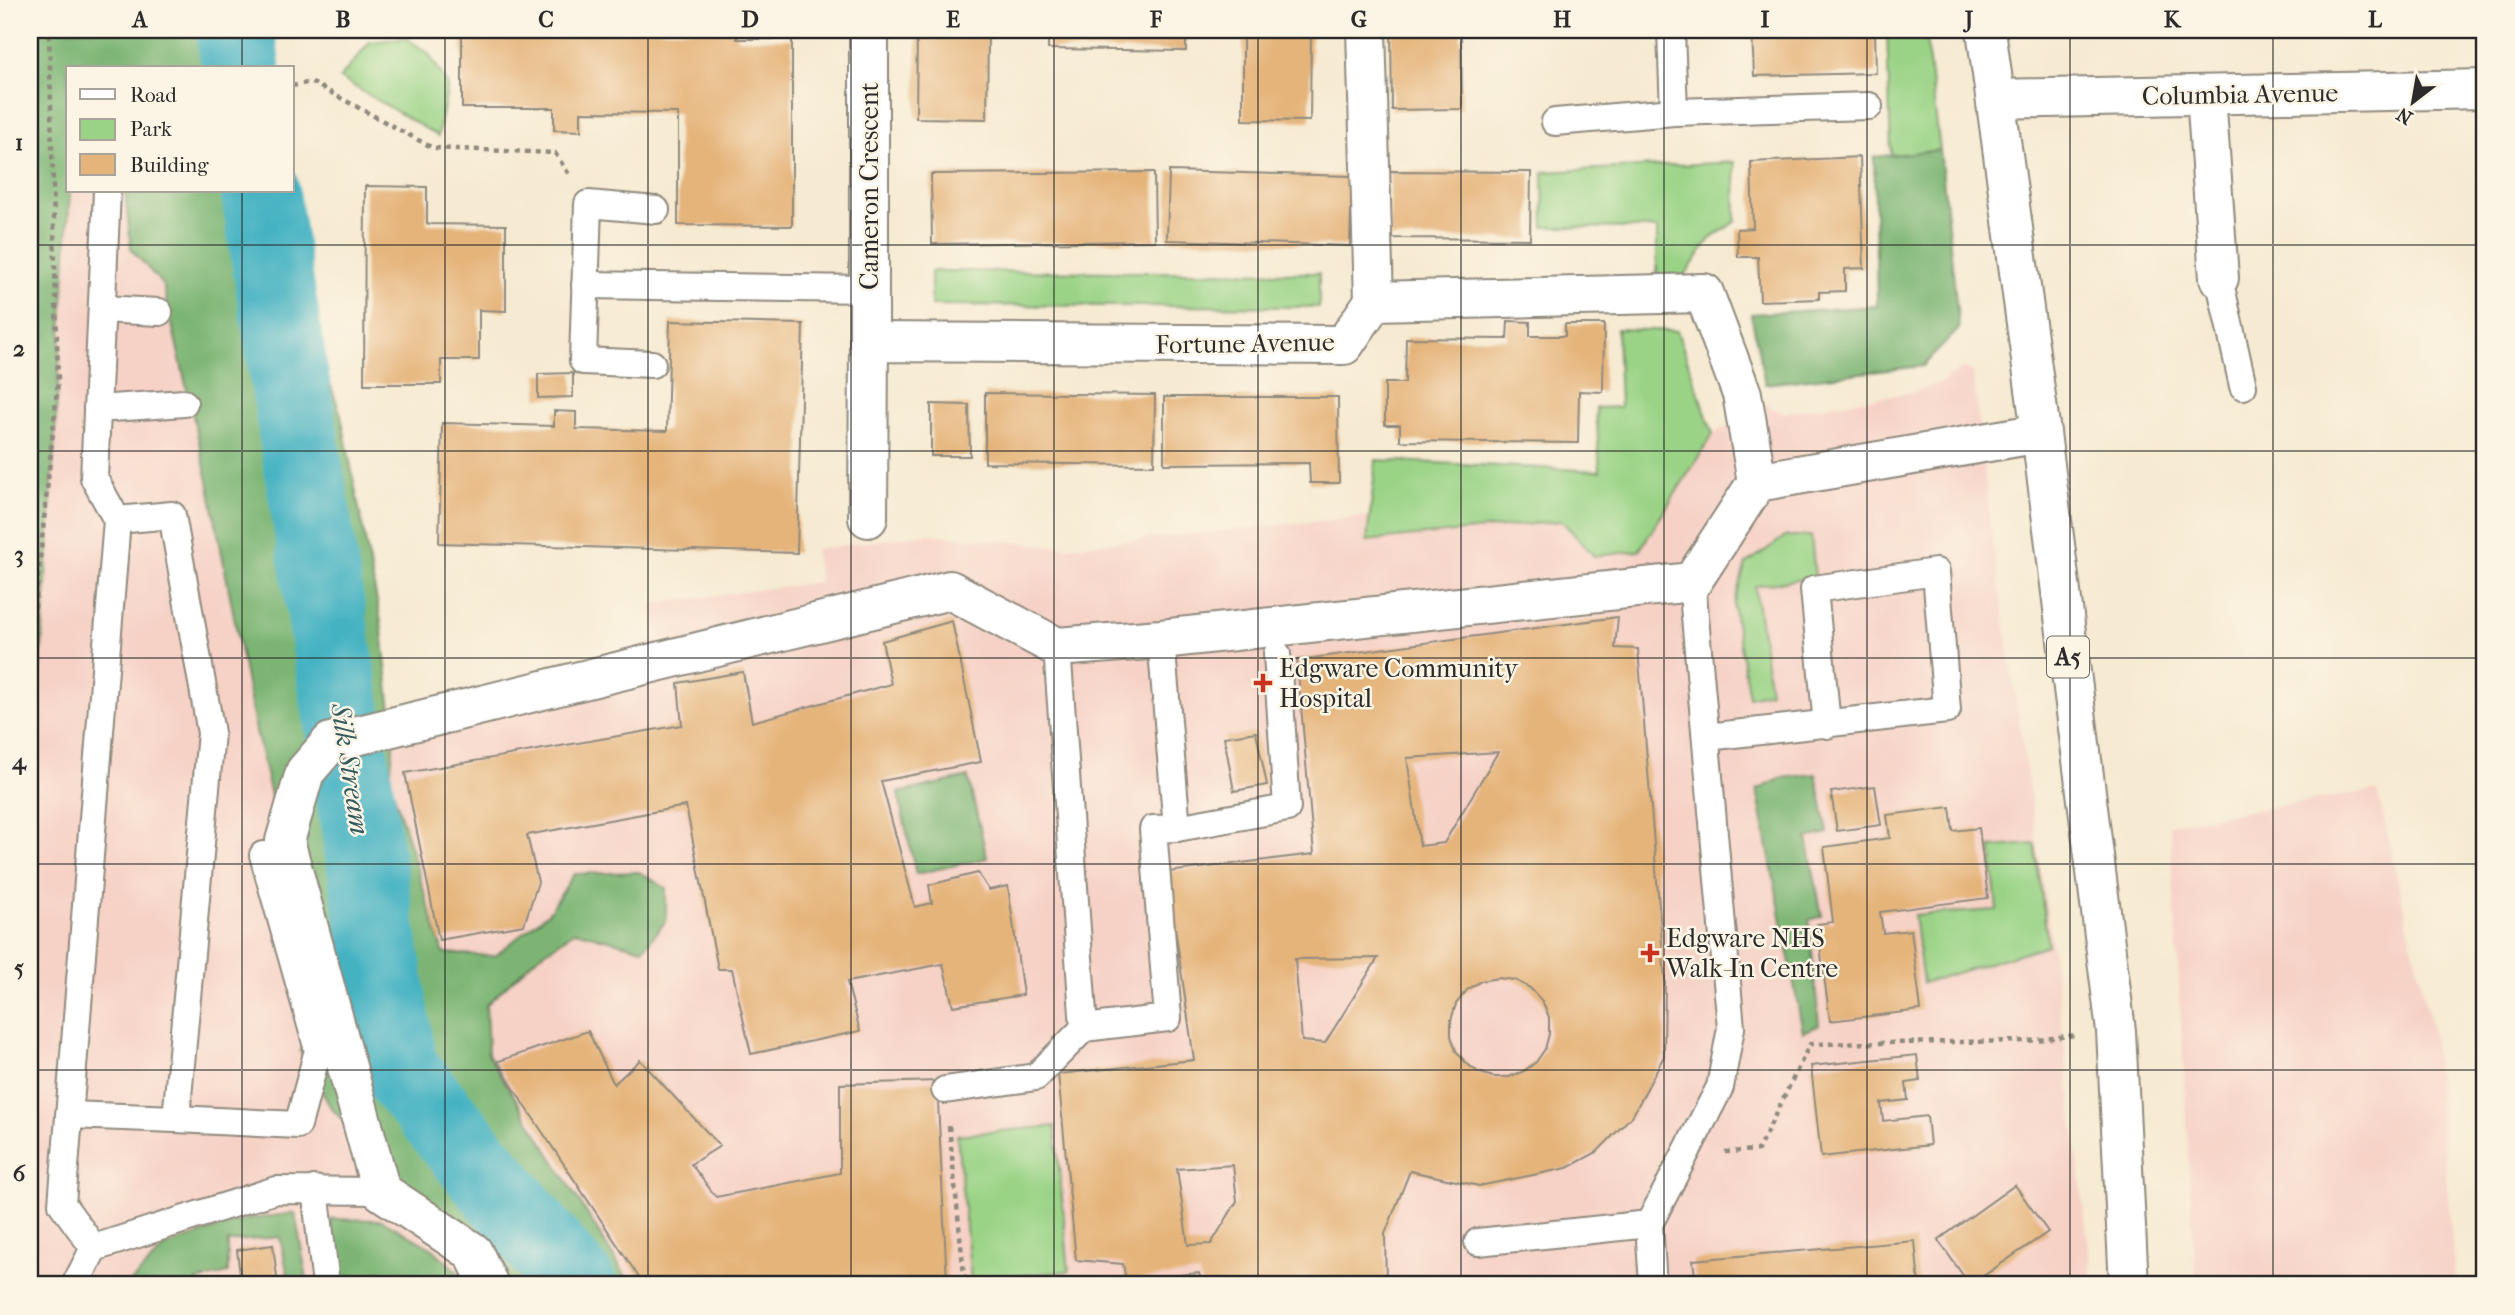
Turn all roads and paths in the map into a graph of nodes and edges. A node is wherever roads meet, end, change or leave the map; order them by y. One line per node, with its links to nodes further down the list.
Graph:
1 (49, 30): 35 (path)
2 (869, 30): 18 (street, Cameron Crescent)
3 (1366, 30): 19 (street)
4 (1671, 30): 11 (lane)
5 (1986, 30): 9 (street, A5)
6 (294, 86): 14 (path)
7 (2485, 89): 8 (street, Columbia Avenue)
8 (2206, 95): 9 (street, Columbia Avenue); 16 (street)
9 (1996, 99): 27 (street, A5)
10 (1869, 106): 11 (lane)
11 (1674, 111): 12 (lane)
12 (1555, 122)
13 (107, 192): 20 (lane)
14 (588, 205): 15 (lane); 17 (lane)
15 (656, 209)
16 (2218, 278): 24 (lane)
17 (585, 285): 18 (lane); 23 (lane)
18 (869, 289): 22 (street, Cameron Crescent)
19 (1374, 301): 22 (street, Fortune Avenue); 28 (street)
20 (102, 309): 21 (lane); 26 (lane)
21 (159, 312)
22 (869, 342): 29 (street)
23 (652, 364)
24 (2243, 386)
25 (184, 403): 26 (lane)
26 (97, 410): 30 (lane)
27 (2041, 433): 28 (street); 41 (street, A5)
28 (1757, 482): 31 (street)
29 (868, 519)
30 (117, 520): 43 (lane); 44 (lane)
31 (1692, 582): 32 (street); 37 (lane)
32 (1161, 639): 33 (street); 38 (lane)
33 (1057, 647): 40 (lane); 47 (street)
34 (1278, 654): 38 (lane)
35 (30, 658)
36 (1827, 725): 36 (lane); 37 (lane)
37 (1707, 737): 45 (lane)
38 (1177, 828): 40 (lane)
39 (263, 855): 44 (lane)
40 (1084, 1028): 42 (lane)
41 (2116, 1031): 45 (path); 56 (street, A5)
42 (945, 1090): 54 (path)
43 (69, 1115): 44 (lane); 50 (lane)
44 (176, 1119)
45 (1686, 1154): 48 (lane)
46 (315, 1189): 47 (lane); 50 (lane); 52 (lane)
47 (381, 1191): 53 (street)
48 (1649, 1224): 49 (lane); 55 (lane)
49 (1478, 1242)
50 (94, 1248): 51 (lane)
51 (75, 1285)
52 (326, 1285)
53 (489, 1285)
54 (965, 1285)
55 (1653, 1285)
56 (2129, 1285)

